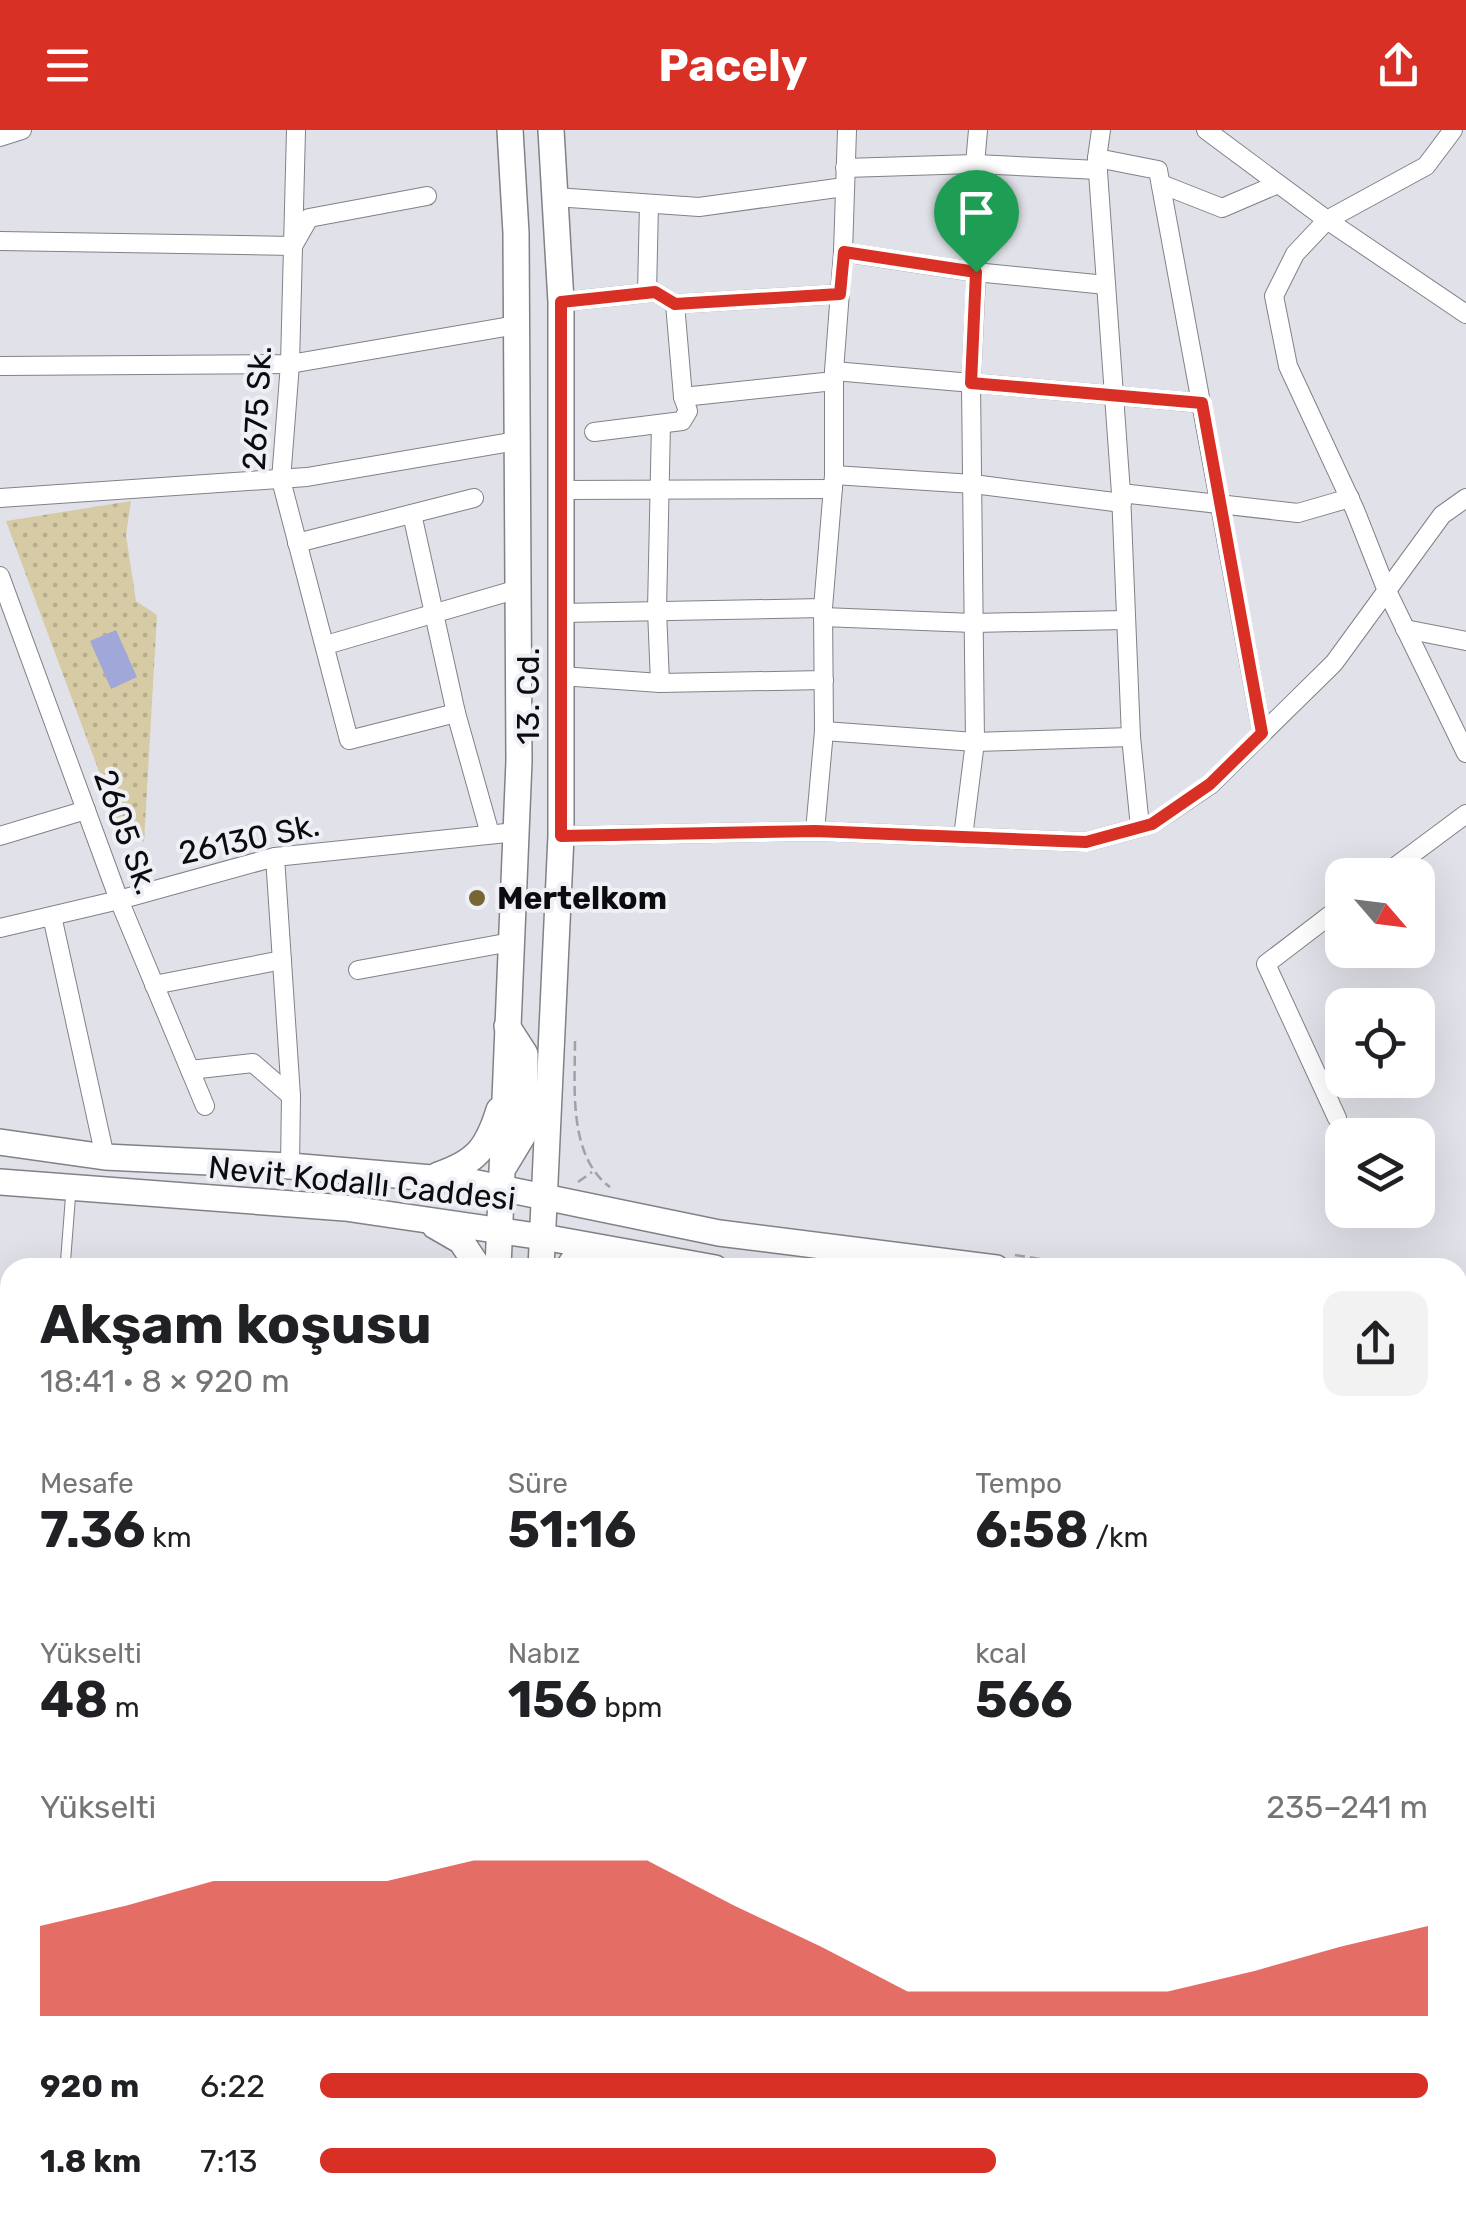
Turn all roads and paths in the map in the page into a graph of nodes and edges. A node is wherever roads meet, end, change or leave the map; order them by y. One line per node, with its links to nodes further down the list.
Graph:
1 (22, 130): 10 (street)
2 (296, 130): 21 (street, 2675 Sk.)
3 (510, 130): 30 (main road, 13. Cd.)
4 (551, 130): 17 (main road, 13. Cd.)
5 (847, 130): 13 (street)
6 (978, 130): 11 (street)
7 (1101, 130): 12 (street)
8 (1206, 130): 15 (street)
9 (1453, 130): 19 (street)
10 (0, 138)
11 (975, 164): 12 (street); 13 (street); 23 (street)
12 (1097, 164): 14 (street); 24 (street)
13 (845, 178): 18 (street); 22 (street)
14 (1161, 184): 15 (street); 37 (street)
15 (1278, 184): 19 (street)
16 (427, 196): 21 (street)
17 (555, 197): 18 (street); 27 (main road, 13. Cd.)
18 (648, 204): 25 (street)
19 (1327, 220): 29 (street); 49 (street)
20 (0, 241): 21 (street)
21 (292, 246): 31 (street, 2675 Sk.)
22 (844, 252): 23 (street); 26 (street)
23 (976, 272): 24 (street); 34 (street)
24 (1106, 285): 36 (street)
25 (647, 293): 27 (street); 28 (street)
26 (840, 294): 28 (street); 33 (street)
27 (561, 302): 44 (main road, 13. Cd.)
28 (675, 304): 35 (street)
29 (1466, 314)
30 (516, 325): 31 (street); 40 (main road, 13. Cd.)
31 (290, 364): 32 (street); 41 (street, 2675 Sk.)
32 (0, 366)
33 (834, 376): 34 (street); 35 (street); 42 (street)
34 (971, 383): 36 (street); 43 (street)
35 (683, 397): 38 (street)
36 (1114, 398): 37 (street); 48 (street)
37 (1202, 403): 51 (street)
38 (660, 424): 39 (street); 45 (street)
39 (594, 432)
40 (517, 441): 41 (street); 55 (main road, 13. Cd.)
41 (281, 480): 46 (street); 53 (street, 2675 Sk.)
42 (833, 482): 43 (street); 45 (street); 59 (street)
43 (973, 484): 48 (street); 62 (street)
44 (561, 490): 45 (street); 58 (main road, 13. Cd.)
45 (657, 490): 57 (street)
46 (0, 498)
47 (474, 498): 52 (street)
48 (1121, 498): 51 (street); 61 (street)
49 (1350, 498): 51 (street); 56 (street)
50 (1466, 498): 56 (street)
51 (1220, 504): 72 (street)
52 (412, 514): 53 (street); 60 (street)
53 (297, 544): 66 (street, 2675 Sk.)
54 (0, 576): 63 (street, 2605 Sk.)
55 (518, 589): 60 (street); 80 (main road, 13. Cd.)
56 (1387, 591): 64 (street); 72 (street)
57 (656, 610): 58 (street); 59 (street); 69 (street)
58 (561, 612): 67 (main road, 13. Cd.)
59 (823, 612): 62 (street); 68 (street)
60 (436, 613): 66 (street); 70 (street)
61 (1126, 620): 62 (street); 73 (street)
62 (973, 623): 74 (street)
63 (9, 629): 76 (street, 2605 Sk.)
64 (1406, 629): 65 (street); 75 (street)
65 (1466, 641)
66 (326, 645): 70 (street, 2675 Sk.)
67 (561, 676): 69 (street); 82 (main road, 13. Cd.)
68 (824, 680): 69 (street); 71 (street)
69 (660, 683)
70 (456, 713): 80 (street)
71 (824, 732): 74 (street); 79 (street)
72 (1262, 733): 78 (street)
73 (1131, 737): 74 (street); 78 (street)
74 (974, 742): 83 (street)
75 (1466, 753)
76 (86, 810): 81 (street); 86 (street, 2605 Sk.)
77 (1466, 814): 85 (street)
78 (1140, 827): 83 (street)
79 (815, 831): 82 (street); 83 (street)
80 (503, 833): 84 (street, 26130 Sk.); 90 (main road, 13. Cd.)
81 (0, 836)
82 (561, 836): 109 (main road, 13. Cd.)
83 (963, 837)
84 (275, 857): 86 (street, 26130 Sk.); 91 (street)
85 (1407, 858)
86 (119, 900): 87 (street, 26130 Sk.); 93 (street, 2605 Sk.)
87 (52, 916): 89 (street, 26130 Sk.); 101 (street)
88 (1325, 919): 99 (street)
89 (0, 928)
90 (510, 942): 92 (street); 94 (main road, 13. Cd.)
91 (282, 960): 93 (street); 97 (street)
92 (358, 970)
93 (154, 985): 95 (street, 2605 Sk.)
94 (507, 1026): 96 (main road, 13. Cd.); 104 (main road)
95 (190, 1070): 97 (street); 98 (street, 2605 Sk.)
96 (506, 1086): 104 (main road, 13. Cd.); 105 (main road)
97 (291, 1096): 102 (street)
98 (205, 1106)
99 (1336, 1118)
100 (0, 1142): 101 (main road, Nevit Kodallı Caddesi)
101 (105, 1156): 102 (main road, Nevit Kodallı Caddesi)
102 (290, 1166): 105 (main road, Nevit Kodallı Caddesi)
103 (593, 1171): 107 (path)
104 (503, 1177): 105 (main road, Nevit Kodallı Caddesi); 109 (main road, Nevit Kodallı Caddesi); 113 (main road, 13. Cd.)
105 (430, 1178)
106 (0, 1182): 108 (main road, Nevit Kodallı Caddesi)
107 (573, 1186)
108 (71, 1188): 110 (main road, Nevit Kodallı Caddesi); 115 (lane)
109 (545, 1195): 118 (main road, 13. Cd.); 121 (main road, Nevit Kodallı Caddesi)
110 (350, 1209): 111 (main road, Nevit Kodallı Caddesi); 112 (main road)
111 (422, 1219): 112 (main road, Nevit Kodallı Caddesi); 116 (main road)
112 (469, 1226): 113 (main road, Nevit Kodallı Caddesi)
113 (499, 1231): 117 (main road, 13. Cd.); 118 (main road, Nevit Kodallı Caddesi)
114 (631, 1252): 118 (main road, Nevit Kodallı Caddesi); 119 (main road); 120 (main road, Nevit Kodallı Caddesi)
115 (66, 1258)
116 (483, 1258)
117 (493, 1258)
118 (541, 1258)
119 (575, 1258)
120 (662, 1258)
121 (917, 1258)

